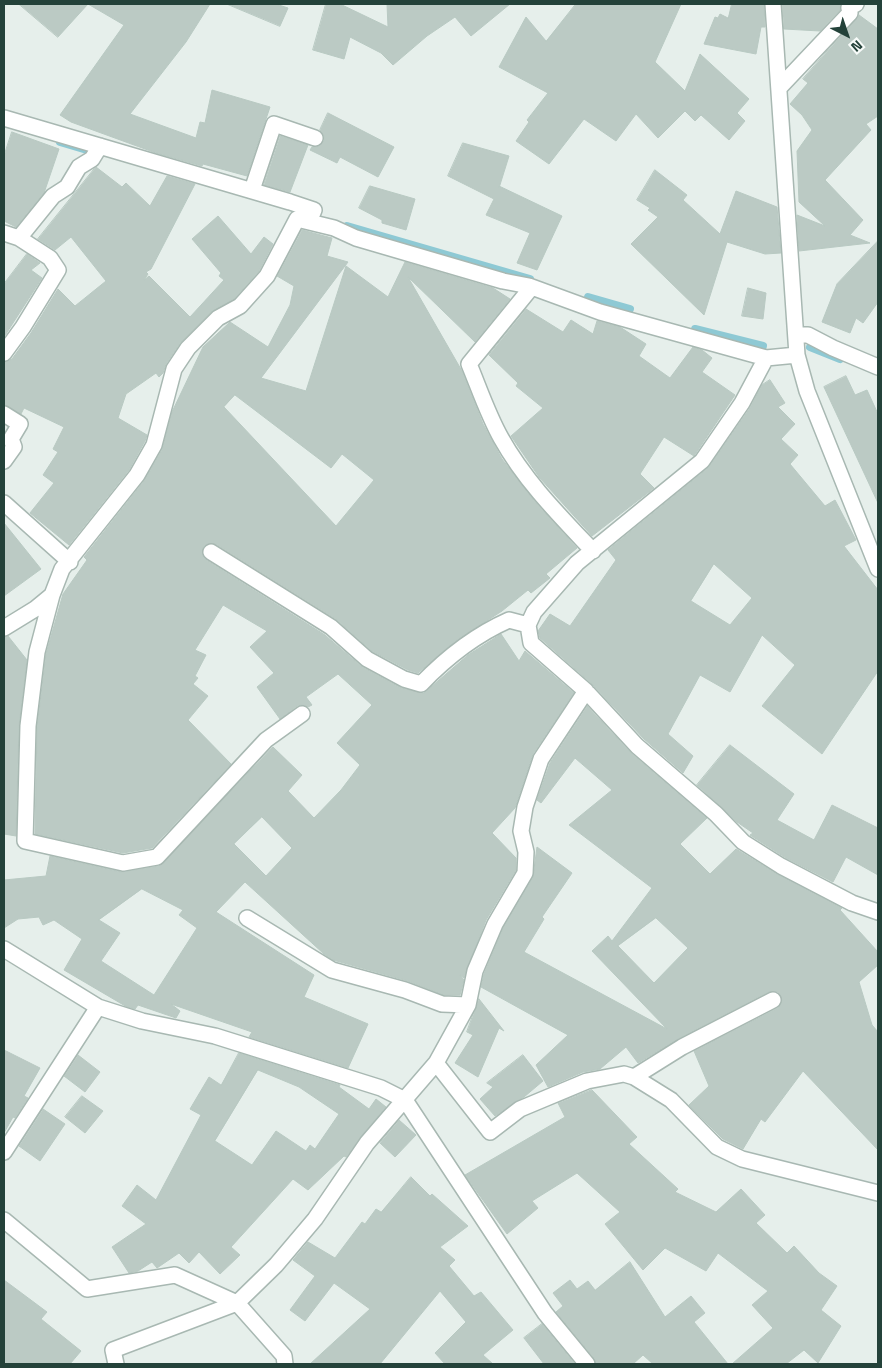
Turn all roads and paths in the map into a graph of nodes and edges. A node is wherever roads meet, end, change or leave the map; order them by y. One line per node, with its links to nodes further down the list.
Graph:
1 (773, 4): 3 (street)
2 (856, 4): 3 (street)
3 (779, 88): 12 (street)
4 (4, 118): 6 (street)
5 (314, 138): 7 (street)
6 (97, 150): 7 (street); 10 (street)
7 (252, 190): 8 (street)
8 (310, 220): 11 (street); 22 (street)
9 (4, 234): 10 (street)
10 (19, 238): 13 (street)
11 (531, 288): 15 (street); 20 (street)
12 (796, 335): 14 (street); 16 (street)
13 (4, 353)
14 (796, 355): 15 (street); 23 (street)
15 (766, 358): 20 (street)
16 (878, 367)
17 (4, 414): 18 (street)
18 (4, 461)
19 (4, 504): 22 (street)
20 (592, 550): 25 (street)
21 (211, 552): 25 (street)
22 (70, 562): 24 (street)
23 (878, 569)
24 (52, 595): 26 (street); 28 (street)
25 (528, 625): 27 (street)
26 (4, 628)
27 (586, 691): 29 (street); 33 (street)
28 (302, 714)
29 (878, 912)
30 (247, 918): 33 (street)
31 (4, 949): 34 (street)
32 (773, 1000): 36 (street)
33 (468, 1005): 35 (street)
34 (98, 1007): 37 (street); 38 (street)
35 (436, 1063): 36 (street); 37 (street)
36 (634, 1077): 39 (street)
37 (405, 1100): 41 (street); 44 (street)
38 (4, 1152)
39 (878, 1193)
40 (4, 1220): 41 (street)
41 (237, 1303): 42 (street); 43 (street)
42 (116, 1364)
43 (285, 1364)
44 (587, 1364)

